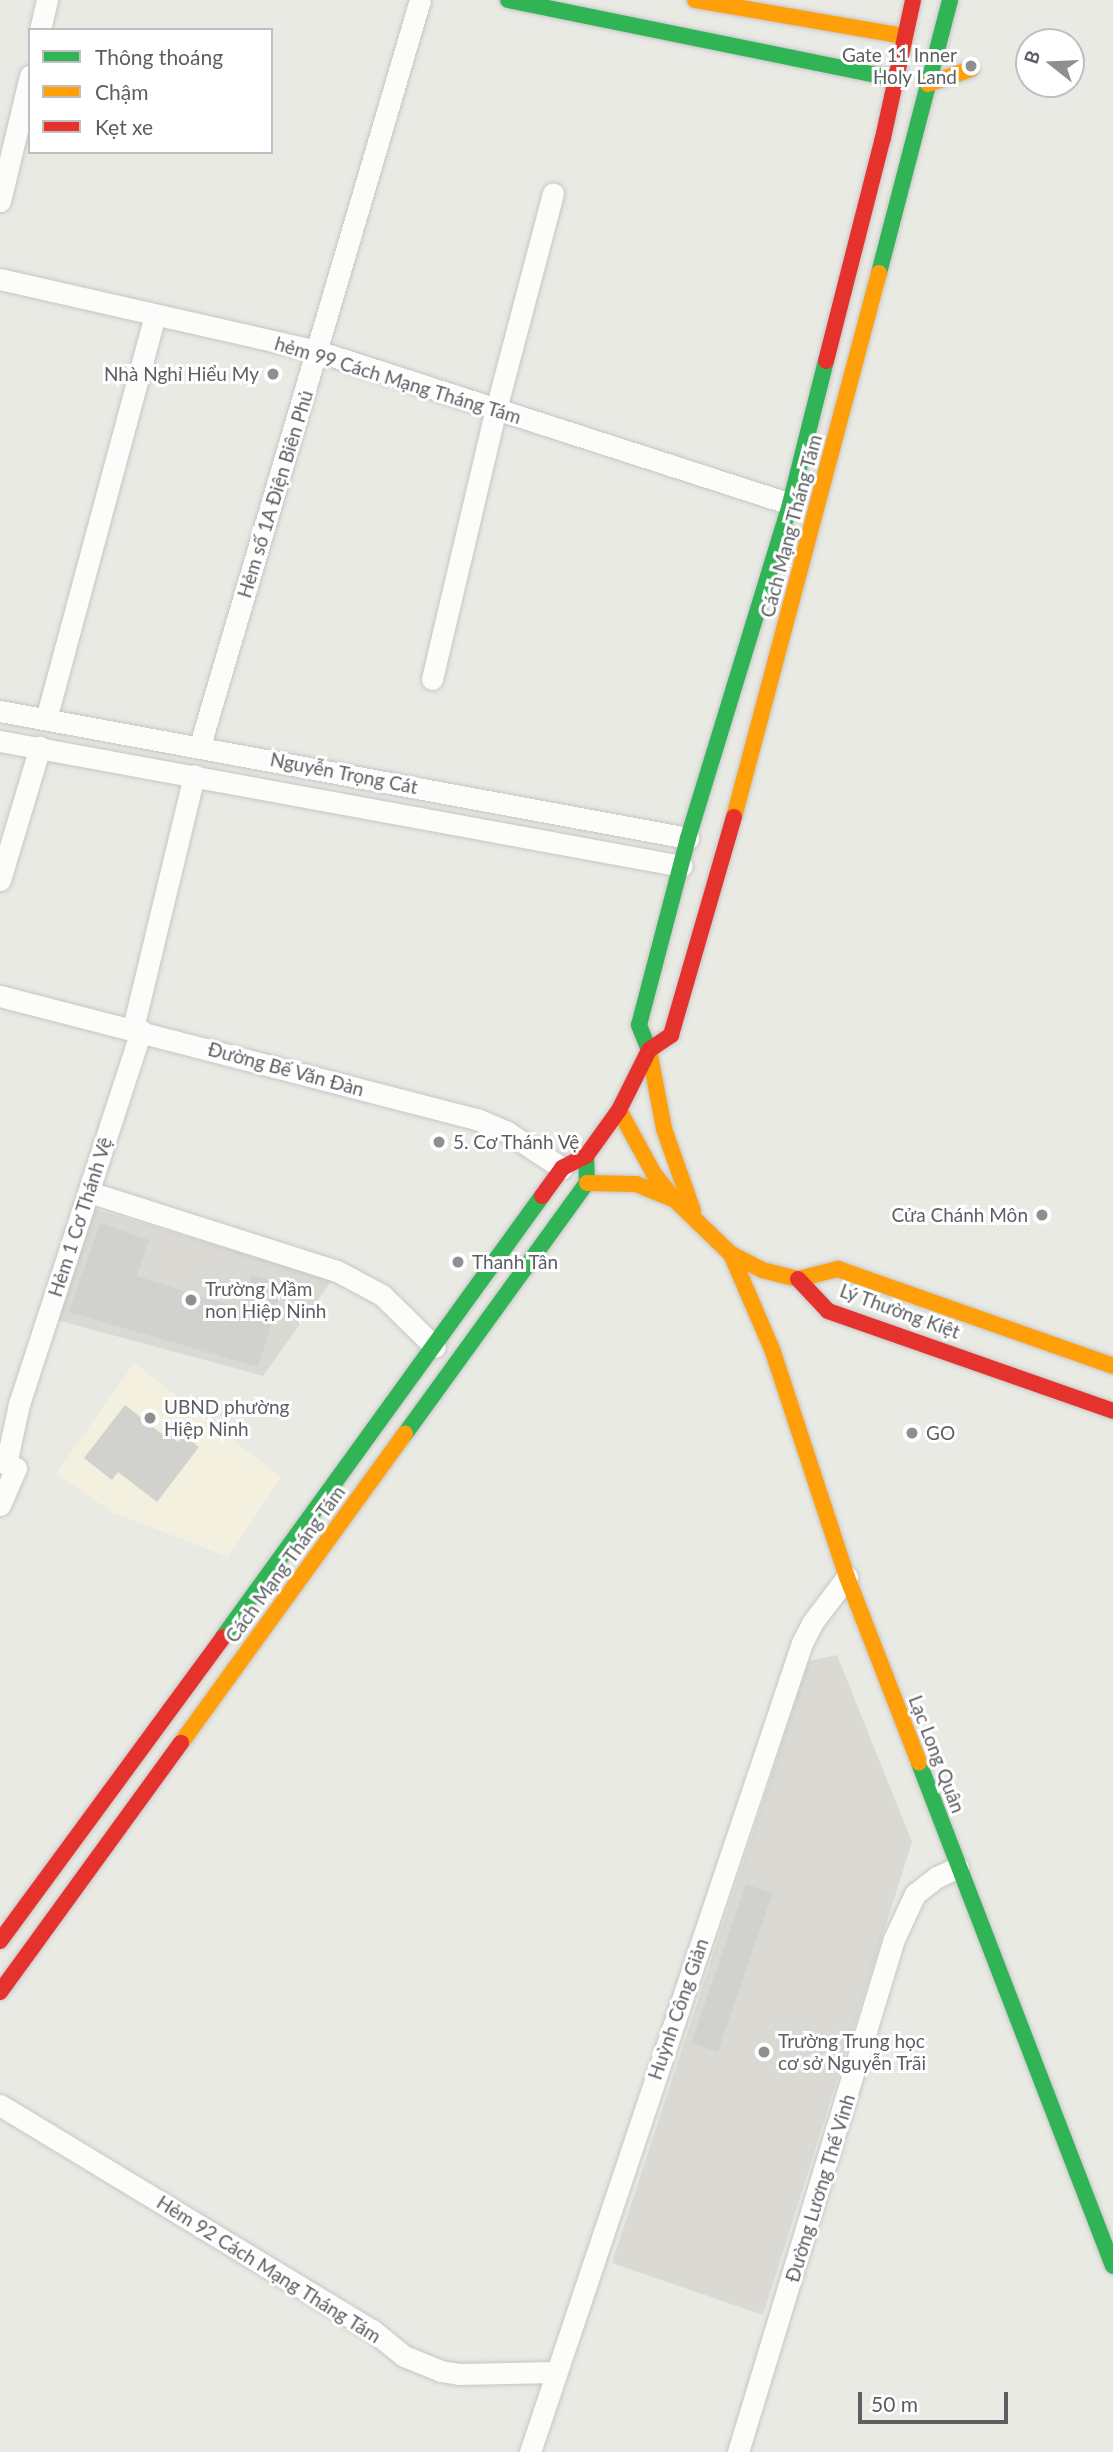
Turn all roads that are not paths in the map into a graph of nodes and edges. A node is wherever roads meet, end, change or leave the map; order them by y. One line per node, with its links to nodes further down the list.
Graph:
1 (47, 0): 7 (street)
2 (420, 0): 16 (street, Hẻm số 1A Điện Biên Phủ)
3 (508, 0): 9 (main road)
4 (695, 0): 8 (main road)
5 (913, 0): 8 (main road, Cách Mạng Tháng Tám)
6 (950, 0): 8 (main road, Cách Mạng Tháng Tám)
7 (40, 28)
8 (938, 49): 9 (main road, Cách Mạng Tháng Tám); 11 (main road, Cách Mạng Tháng Tám); 11 (main road)
9 (895, 79): 11 (main road); 18 (main road, Cách Mạng Tháng Tám)
10 (28, 84): 13 (street)
11 (928, 84): 23 (main road, Cách Mạng Tháng Tám)
12 (553, 193): 17 (street)
13 (0, 201)
14 (0, 279): 15 (street, hẻm 99 Cách Mạng Tháng Tám)
15 (155, 314): 16 (street, hẻm 99 Cách Mạng Tháng Tám); 21 (street)
16 (317, 351): 17 (street, hẻm 99 Cách Mạng Tháng Tám); 25 (street, Hẻm số 1A Điện Biên Phủ)
17 (496, 410): 18 (street, hẻm 99 Cách Mạng Tháng Tám); 19 (street)
18 (790, 504): 22 (main road, Cách Mạng Tháng Tám)
19 (432, 679)
20 (0, 711): 21 (street, Nguyễn Trọng Cát)
21 (46, 719): 25 (street, Nguyễn Trọng Cát)
22 (724, 721): 23 (main road); 28 (main road, Cách Mạng Tháng Tám)
23 (759, 730): 28 (main road, Cách Mạng Tháng Tám)
24 (0, 741): 26 (street)
25 (200, 746): 28 (street, Nguyễn Trọng Cát)
26 (40, 747): 27 (street); 29 (street)
27 (194, 775): 28 (street); 31 (street, Hẻm 1 Cơ Thánh Vệ)
28 (698, 854): 32 (main road, Cách Mạng Tháng Tám); 32 (main road, Cách Mạng Tháng Tám)
29 (0, 880)
30 (0, 996): 31 (street, Đường Bế Văn Đàn)
31 (137, 1030): 35 (street, Đường Bế Văn Đàn); 37 (street, Hẻm 1 Cơ Thánh Vệ)
32 (649, 1050): 33 (main road, Cách Mạng Tháng Tám); 39 (main road, Lạc Long Quân)
33 (619, 1110): 34 (main road, Cách Mạng Tháng Tám); 38 (main road, Lạc Long Quân)
34 (586, 1156): 35 (main road, Cách Mạng Tháng Tám); 36 (main road)
35 (562, 1168): 42 (main road, Cách Mạng Tháng Tám)
36 (587, 1183): 38 (main road); 50 (main road, Cách Mạng Tháng Tám)
37 (89, 1192): 42 (street); 44 (street, Hẻm 1 Cơ Thánh Vệ)
38 (675, 1200): 39 (main road, Lạc Long Quân)
39 (697, 1221): 40 (main road, Lạc Long Quân)
40 (731, 1254): 41 (main road, Lạc Long Quân); 47 (main road, Lạc Long Quân)
41 (797, 1279): 43 (main road, Lý Thường Kiệt); 45 (main road, Lý Thường Kiệt)
42 (435, 1347): 49 (main road, Cách Mạng Tháng Tám)
43 (1113, 1366)
44 (9, 1401): 46 (street, Hẻm 1 Cơ Thánh Vệ)
45 (1113, 1411)
46 (0, 1505)
47 (847, 1577): 48 (main road, Lạc Long Quân); 53 (street, Huỳnh Công Giản)
48 (958, 1867): 52 (main road, Lạc Long Quân); 55 (street, Đường Lương Thế Vinh)
49 (0, 1941)
50 (0, 1992)
51 (0, 2105): 53 (street, Hẻm 92 Cách Mạng Tháng Tám)
52 (1113, 2266)
53 (556, 2372): 54 (street, Huỳnh Công Giản)
54 (530, 2452)
55 (738, 2452)

